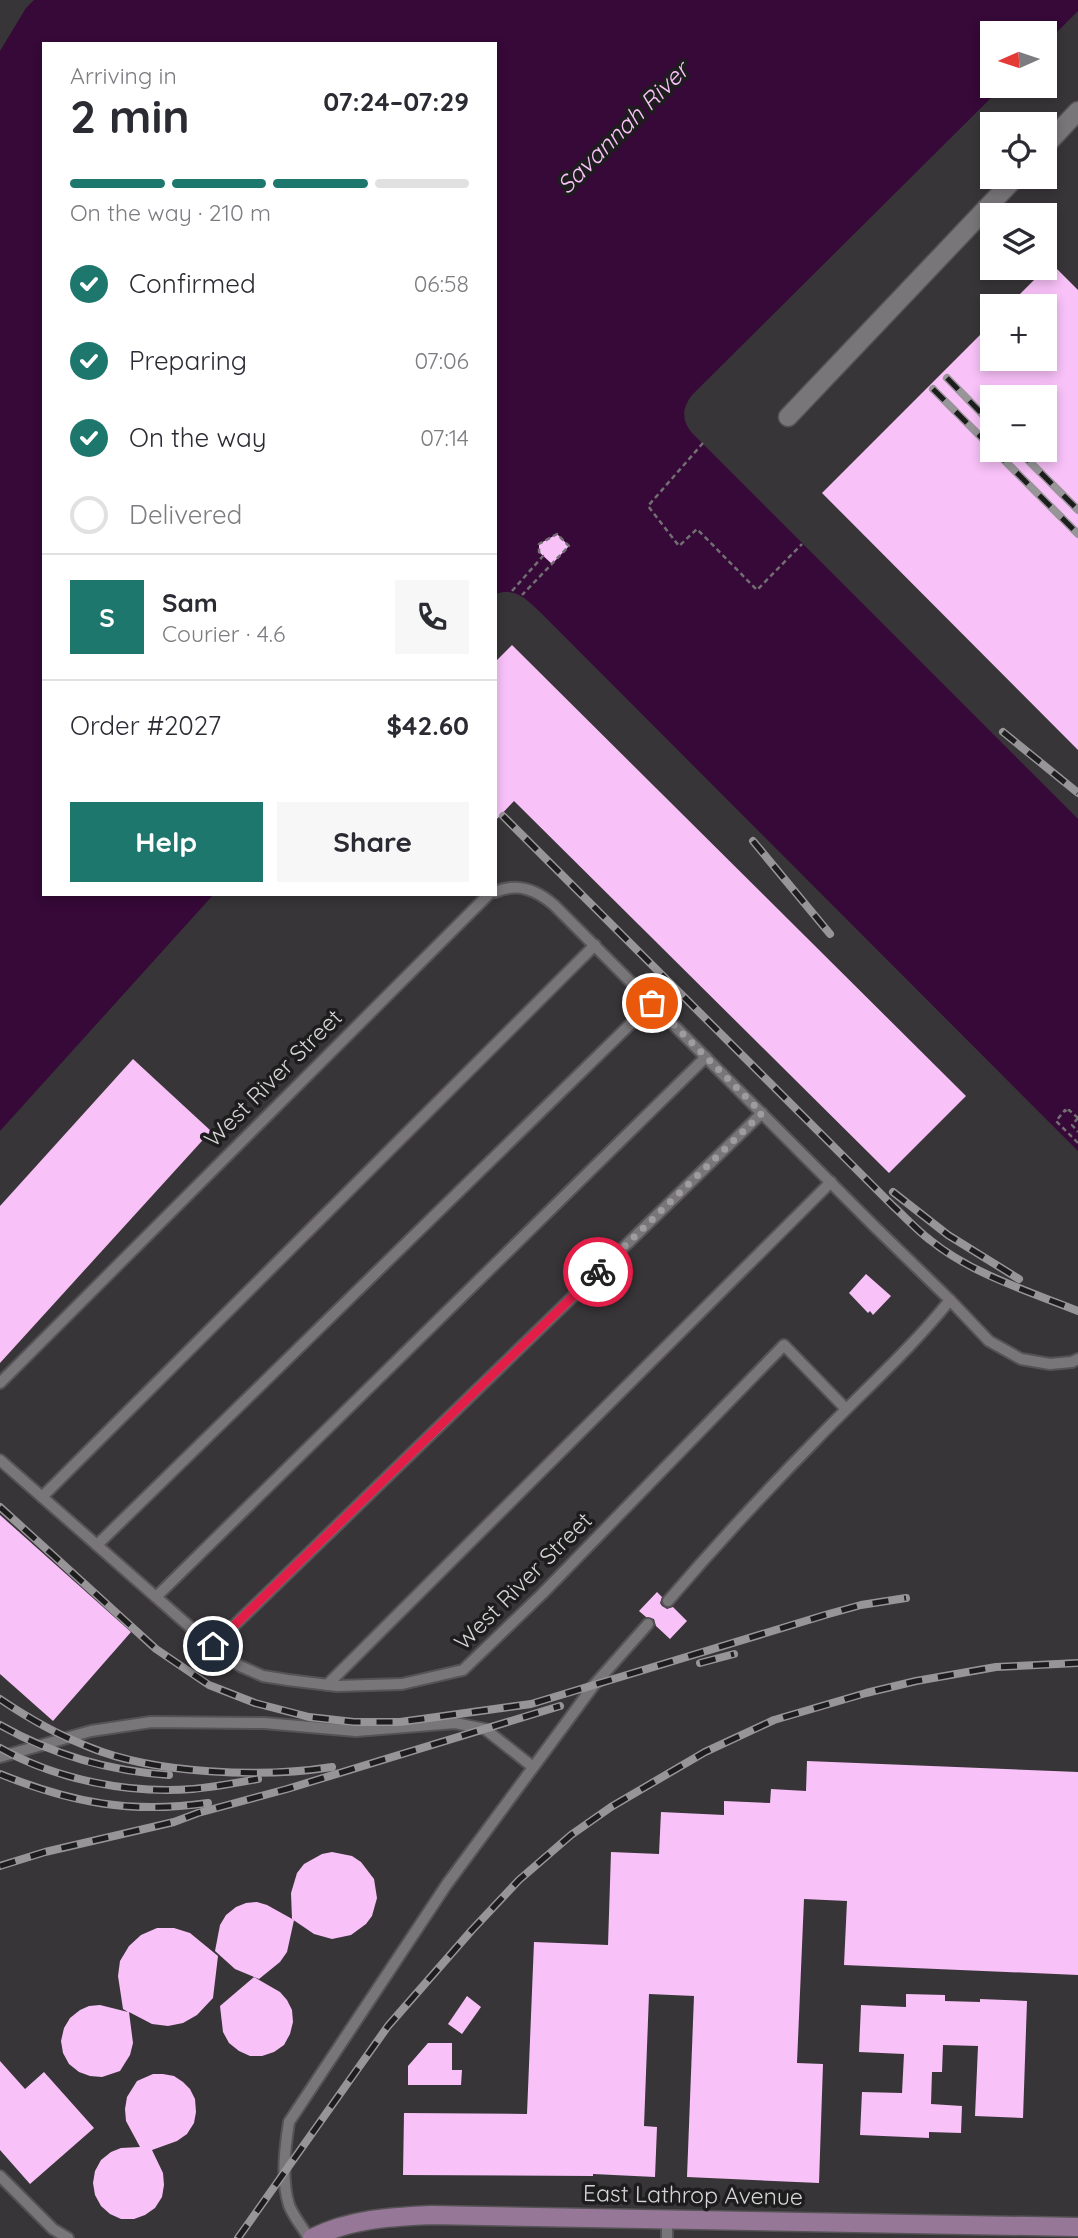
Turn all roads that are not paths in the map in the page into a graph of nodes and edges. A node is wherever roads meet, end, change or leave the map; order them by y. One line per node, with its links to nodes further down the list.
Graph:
1 (1078, 111): 2 (street)
2 (1057, 133)
3 (1005, 189): 4 (street)
4 (788, 417)
5 (497, 891): 7 (lane)
6 (487, 896): 14 (lane, West River Street)
7 (594, 945): 8 (lane); 17 (lane)
8 (652, 1003): 9 (lane); 18 (lane)
9 (706, 1057): 10 (lane); 19 (lane)
10 (762, 1113): 11 (lane); 22 (lane)
11 (831, 1182): 12 (lane); 23 (lane)
12 (950, 1300): 13 (lane); 15 (lane)
13 (1078, 1359)
14 (0, 1383)
15 (846, 1409): 20 (lane); 23 (lane, West River Street)
16 (0, 1460): 17 (lane, West River Street)
17 (42, 1497): 18 (lane, West River Street)
18 (97, 1545): 19 (lane, West River Street)
19 (156, 1597): 22 (lane, West River Street)
20 (668, 1601)
21 (648, 1625): 25 (lane)
22 (213, 1646): 23 (lane, West River Street)
23 (327, 1685)
24 (0, 1757): 25 (lane)
25 (533, 1767): 30 (lane)
26 (0, 2176): 29 (lane)
27 (667, 2219): 28 (street, East Lathrop Avenue); 30 (street, East Lathrop Avenue); 31 (lane)
28 (1078, 2227)
29 (68, 2238)
30 (310, 2238)
31 (667, 2238)

